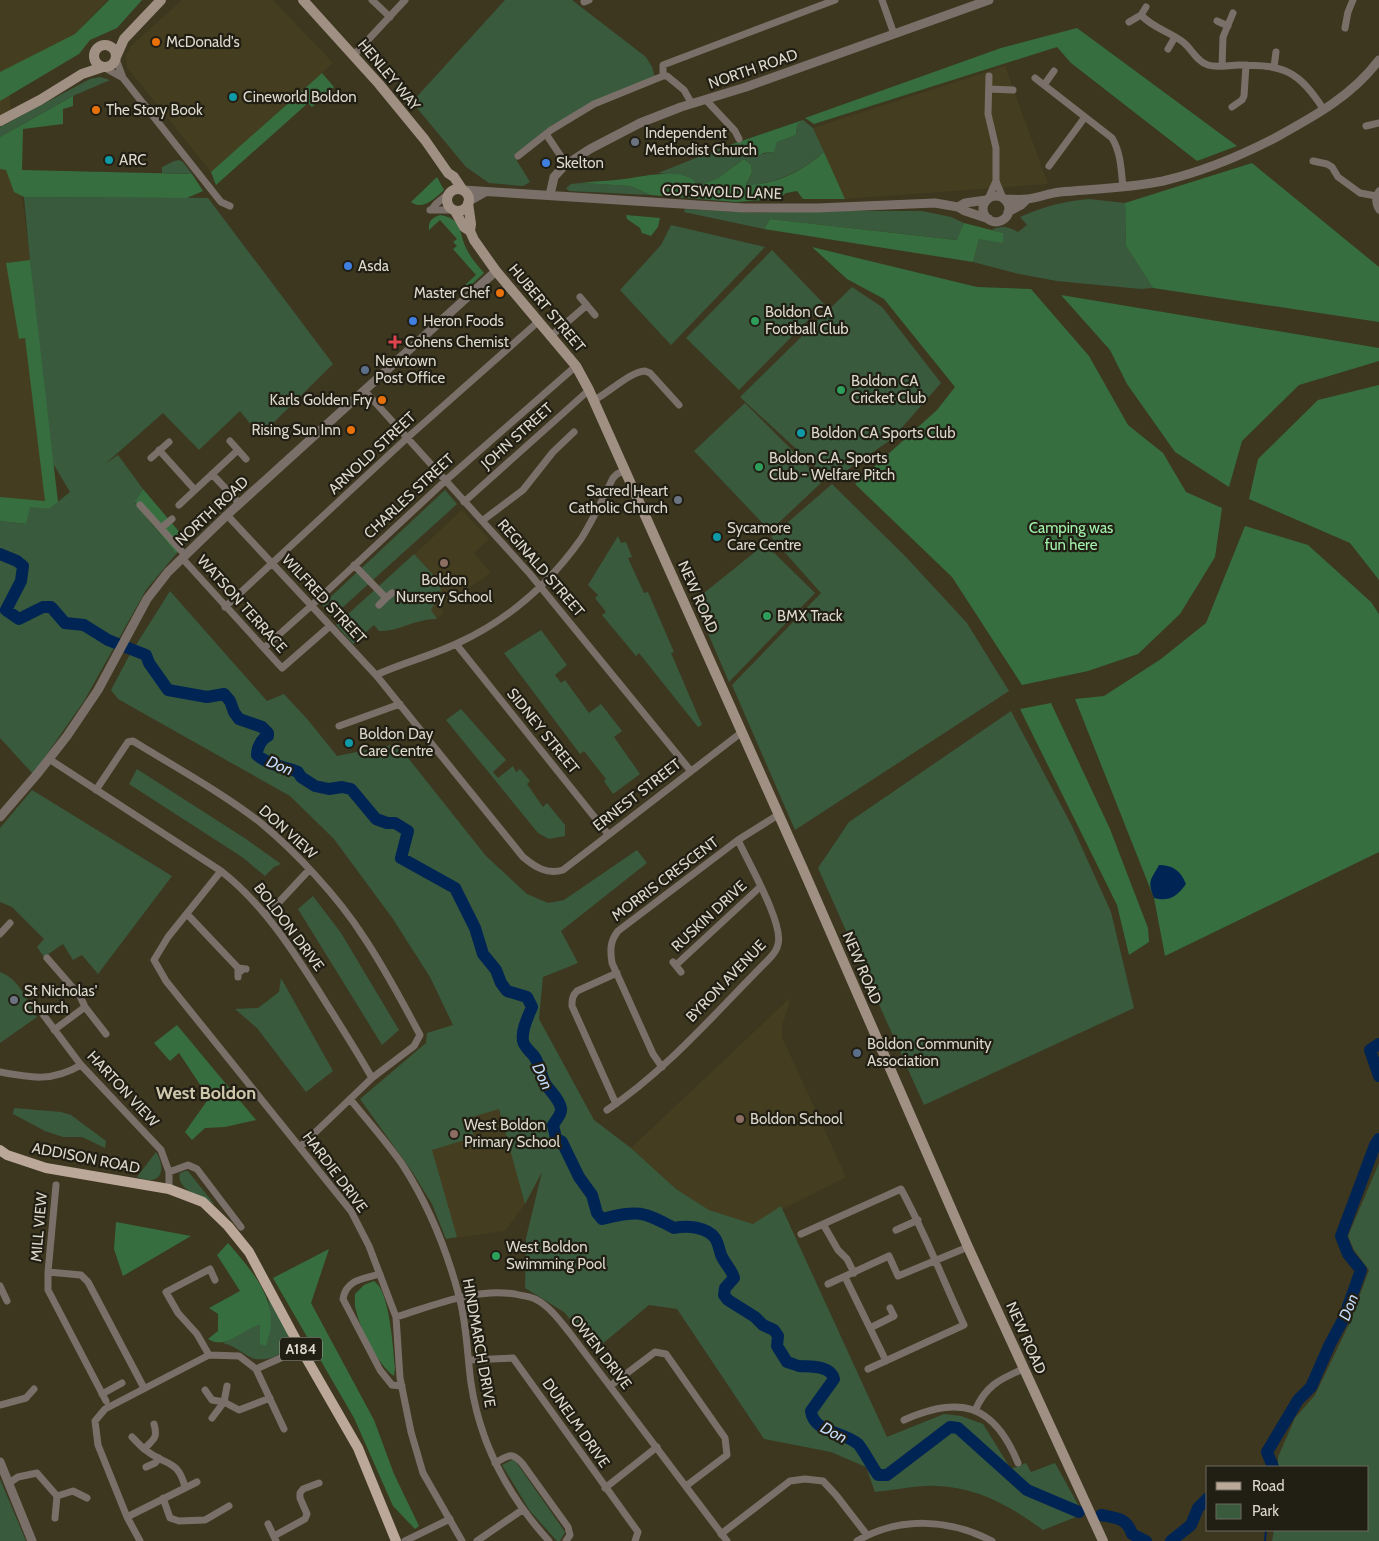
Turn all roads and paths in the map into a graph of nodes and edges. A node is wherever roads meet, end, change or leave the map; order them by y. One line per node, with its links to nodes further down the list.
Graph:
1 (162, 0): 19 (main road)
2 (303, 0): 24 (main road, HENLEY WAY)
3 (372, 0): 12 (street)
4 (405, 0): 12 (street)
5 (835, 0): 33 (street)
6 (882, 0): 17 (street)
7 (989, 0): 17 (street, NORTH ROAD)
8 (1353, 0): 16 (street)
9 (1146, 7): 11 (street)
10 (1233, 13): 15 (street)
11 (1141, 15): 13 (street); 18 (street)
12 (390, 17): 24 (street)
13 (1129, 22)
14 (1217, 22): 15 (street)
15 (1228, 26): 28 (street)
16 (1346, 28)
17 (894, 34): 41 (street, NORTH ROAD)
18 (1175, 37): 21 (street); 28 (street)
19 (124, 39): 20 (main road); 25 (main road)
20 (106, 45): 23 (main road); 25 (main road)
21 (1168, 50)
22 (1276, 52): 29 (street)
23 (94, 54): 30 (main road); 32 (main road)
24 (354, 55): 58 (main road, HENLEY WAY)
25 (116, 58): 30 (main road); 35 (street)
26 (1379, 60): 45 (street)
27 (1246, 65): 28 (street); 29 (street); 40 (street)
28 (1222, 66)
29 (1274, 67): 45 (street)
30 (104, 68): 32 (main road); 35 (street)
31 (1054, 71): 37 (street)
32 (82, 74): 47 (main road)
33 (663, 76): 43 (street); 50 (street)
34 (989, 76): 38 (street)
35 (123, 78): 70 (street)
36 (1035, 78): 37 (street)
37 (1044, 85): 46 (street)
38 (989, 89): 39 (street); 59 (street)
39 (1013, 90)
40 (1244, 96): 42 (street); 44 (street)
41 (706, 100): 43 (street, NORTH ROAD); 51 (street)
42 (1252, 100)
43 (692, 104): 55 (street, NORTH ROAD)
44 (1232, 107)
45 (1324, 110): 60 (street)
46 (1085, 117): 57 (street); 60 (street)
47 (0, 121)
48 (1379, 123): 49 (street)
49 (1366, 126)
50 (546, 134): 52 (street); 55 (street)
51 (739, 139)
52 (518, 156)
53 (1333, 156): 56 (street)
54 (1313, 162): 56 (street)
55 (566, 164): 65 (street, NORTH ROAD)
56 (1329, 165): 64 (street)
57 (1049, 166)
58 (448, 173): 61 (main road, HENLEY WAY); 63 (main road, HENLEY WAY)
59 (996, 181): 66 (street); 67 (street)
60 (1123, 187): 68 (street)
61 (463, 190): 62 (street, COTSWOLD LANE); 63 (main road); 69 (main road)
62 (485, 192): 65 (street, COTSWOLD LANE); 69 (street)
63 (449, 193): 72 (main road); 72 (street)
64 (1378, 194): 73 (street)
65 (550, 195): 71 (street, COTSWOLD LANE)
66 (987, 199): 67 (street); 71 (street, COTSWOLD LANE); 75 (street)
67 (1004, 199): 68 (street); 74 (street)
68 (1027, 199): 74 (street)
69 (469, 202): 72 (main road); 76 (main road, HUBERT STREET)
70 (230, 206)
71 (958, 207): 75 (street, COTSWOLD LANE)
72 (454, 210): 76 (main road, HUBERT STREET)
73 (1379, 210)
74 (1008, 212): 75 (street)
75 (989, 220)
76 (470, 232): 77 (main road, HUBERT STREET)
77 (496, 271): 81 (main road, HUBERT STREET); 84 (street, NORTH ROAD)
78 (580, 297): 79 (street)
79 (587, 305): 80 (street); 82 (street)
80 (595, 315)
81 (539, 321): 82 (main road, HUBERT STREET); 89 (street, ARNOLD STREET)
82 (551, 336): 83 (main road, HUBERT STREET)
83 (576, 366): 85 (main road, HUBERT STREET); 98 (street, CHARLES STREET)
84 (364, 390): 89 (street, REGINALD STREET); 101 (street, NORTH ROAD)
85 (589, 390): 86 (main road, HUBERT STREET); 100 (street, JOHN STREET)
86 (595, 403): 87 (street); 96 (main road, NEW ROAD)
87 (680, 405)
88 (574, 432): 106 (street)
89 (407, 438): 98 (street, REGINALD STREET); 109 (street, ARNOLD STREET)
90 (230, 441): 93 (street)
91 (168, 442): 92 (street)
92 (159, 450): 94 (street); 99 (street)
93 (238, 450): 95 (street); 97 (street)
94 (151, 458)
95 (246, 459)
96 (626, 470): 111 (street); 121 (main road, NEW ROAD)
97 (212, 474): 99 (street); 101 (street)
98 (445, 481): 100 (street, REGINALD STREET); 110 (street, CHARLES STREET)
99 (195, 490): 103 (street)
100 (464, 502): 106 (street, REGINALD STREET)
101 (239, 503): 104 (street, NORTH ROAD)
102 (140, 505): 107 (street, WATSON TERRACE)
103 (179, 505)
104 (227, 515): 108 (street, NORTH ROAD); 109 (street, WILFRED STREET)
105 (172, 519): 107 (street)
106 (482, 521): 111 (street, REGINALD STREET)
107 (161, 528): 108 (street, WATSON TERRACE)
108 (183, 557): 114 (street, WATSON TERRACE); 122 (street, NORTH ROAD)
109 (272, 564): 113 (street, WILFRED STREET); 114 (street, ARNOLD STREET)
110 (354, 566): 112 (street); 113 (street, CHARLES STREET)
111 (542, 587): 116 (street); 123 (street, REGINALD STREET)
112 (379, 605)
113 (312, 606): 115 (street, WILFRED STREET); 117 (street, CHARLES STREET)
114 (225, 607): 117 (street, WATSON TERRACE)
115 (330, 626): 117 (street, WATSON TERRACE); 118 (street, WILFRED STREET)
116 (456, 644): 118 (street); 127 (street, SIDNEY STREET)
117 (264, 648)
118 (376, 675): 119 (street, WILFRED STREET)
119 (400, 704): 120 (street); 131 (street, WILFRED STREET)
120 (339, 726)
121 (742, 732): 123 (street, ERNEST STREET); 125 (main road, NEW ROAD)
122 (49, 759): 124 (street, BOLDON DRIVE); 126 (street, NORTH ROAD)
123 (690, 770): 127 (street, ERNEST STREET)
124 (96, 790): 129 (street, DON VIEW); 130 (street, BOLDON DRIVE)
125 (778, 814): 128 (street, MORRIS CRESCENT); 162 (main road, NEW ROAD)
126 (0, 817)
127 (608, 834): 131 (street, ERNEST STREET)
128 (738, 840): 132 (street, BYRON AVENUE); 140 (street, MORRIS CRESCENT)
129 (309, 870): 134 (street); 148 (street, DON VIEW)
130 (221, 871): 133 (street); 134 (street, BOLDON DRIVE)
131 (546, 871)
132 (760, 887): 139 (street, RUSKIN DRIVE); 146 (street, BYRON AVENUE)
133 (187, 914): 138 (street); 152 (street, HARDIE DRIVE)
134 (267, 915): 148 (street, BOLDON DRIVE)
135 (10, 923): 136 (street)
136 (0, 934)
137 (47, 958): 141 (street)
138 (241, 971)
139 (681, 972)
140 (617, 973): 146 (street, MORRIS CRESCENT); 150 (street)
141 (85, 1007): 143 (street); 144 (street)
142 (42, 1013): 143 (street, HARTON VIEW)
143 (54, 1030): 145 (street, HARTON VIEW)
144 (106, 1034)
145 (81, 1065): 147 (street); 154 (street, HARTON VIEW)
146 (662, 1067): 150 (street, BYRON AVENUE)
147 (0, 1072)
148 (372, 1078): 149 (street)
149 (350, 1099): 152 (street); 171 (street, HINDMARCH DRIVE)
150 (616, 1104): 151 (street, BYRON AVENUE)
151 (607, 1110)
152 (300, 1147): 166 (street, HARDIE DRIVE)
153 (0, 1150): 156 (main road, ADDISON ROAD / A184)
154 (169, 1172): 156 (street, HARTON VIEW); 159 (street)
155 (56, 1185): 164 (street, MILL VIEW)
156 (169, 1189): 176 (main road, A184)
157 (918, 1220): 158 (street); 160 (street); 163 (street)
158 (823, 1224): 161 (street); 165 (street)
159 (241, 1227)
160 (896, 1230)
161 (801, 1234)
162 (968, 1247): 163 (street); 180 (main road, NEW ROAD)
163 (936, 1260): 165 (street); 179 (street)
164 (48, 1272): 187 (street); 190 (street, MILL VIEW)
165 (854, 1273): 167 (street)
166 (380, 1274): 174 (street, HARDIE DRIVE); 185 (street)
167 (845, 1277): 170 (street); 175 (street)
168 (216, 1280): 177 (street)
169 (2, 1284): 172 (street)
170 (828, 1284)
171 (460, 1298): 174 (street, OWEN DRIVE); 178 (street, HINDMARCH DRIVE); 186 (street, OWEN DRIVE)
172 (7, 1301)
173 (890, 1308): 175 (street)
174 (396, 1317): 185 (street, HARDIE DRIVE)
175 (870, 1328): 179 (street)
176 (301, 1349): 181 (street); 228 (main road, A184)
177 (209, 1355): 181 (street); 187 (street)
178 (469, 1360): 205 (street, HINDMARCH DRIVE); 213 (street, DUNELM DRIVE)
179 (886, 1361): 182 (street)
180 (1023, 1368): 195 (street); 238 (main road, NEW ROAD)
181 (256, 1369): 191 (street)
182 (868, 1369)
183 (122, 1383): 190 (street)
184 (227, 1386): 193 (street)
185 (402, 1386): 221 (street, HARDIE DRIVE)
186 (610, 1386): 201 (street, OWEN DRIVE); 211 (street)
187 (144, 1388): 219 (street)
188 (34, 1389): 194 (street)
189 (205, 1390): 193 (street)
190 (102, 1394): 192 (street, MILL VIEW)
191 (270, 1398): 193 (street); 199 (street)
192 (106, 1402)
193 (224, 1402): 196 (street)
194 (0, 1405)
195 (976, 1411): 197 (street); 206 (street)
196 (212, 1418)
197 (904, 1420)
198 (154, 1424): 202 (street)
199 (284, 1429)
200 (132, 1437): 202 (street)
201 (657, 1447): 211 (street, OWEN DRIVE); 213 (street)
202 (144, 1449): 203 (street)
203 (159, 1458): 207 (street); 212 (street)
204 (0, 1462): 209 (street)
205 (495, 1463): 218 (street, HINDMARCH DRIVE); 233 (street)
206 (1018, 1463)
207 (146, 1467)
208 (197, 1482): 212 (street)
209 (9, 1483): 214 (street); 226 (street)
210 (319, 1483): 225 (street)
211 (686, 1486): 223 (street, OWEN DRIVE)
212 (185, 1487): 216 (street)
213 (605, 1488): 234 (street, DUNELM DRIVE)
214 (57, 1496): 215 (street); 220 (street)
215 (87, 1498)
216 (163, 1498): 217 (street); 219 (street)
217 (229, 1506)
218 (522, 1510): 231 (street); 232 (street, HINDMARCH DRIVE)
219 (127, 1517): 227 (street)
220 (55, 1518)
221 (450, 1519): 229 (street); 230 (street, HARDIE DRIVE)
222 (268, 1524): 225 (street)
223 (721, 1534): 224 (street); 235 (street, OWEN DRIVE)
224 (867, 1536): 236 (street); 237 (street)
225 (275, 1538)
226 (32, 1541)
227 (140, 1541)
228 (396, 1541)
229 (405, 1541)
230 (462, 1541)
231 (477, 1541)
232 (549, 1541)
233 (566, 1541)
234 (635, 1541)
235 (727, 1541)
236 (857, 1541)
237 (992, 1541)
238 (1103, 1541)

